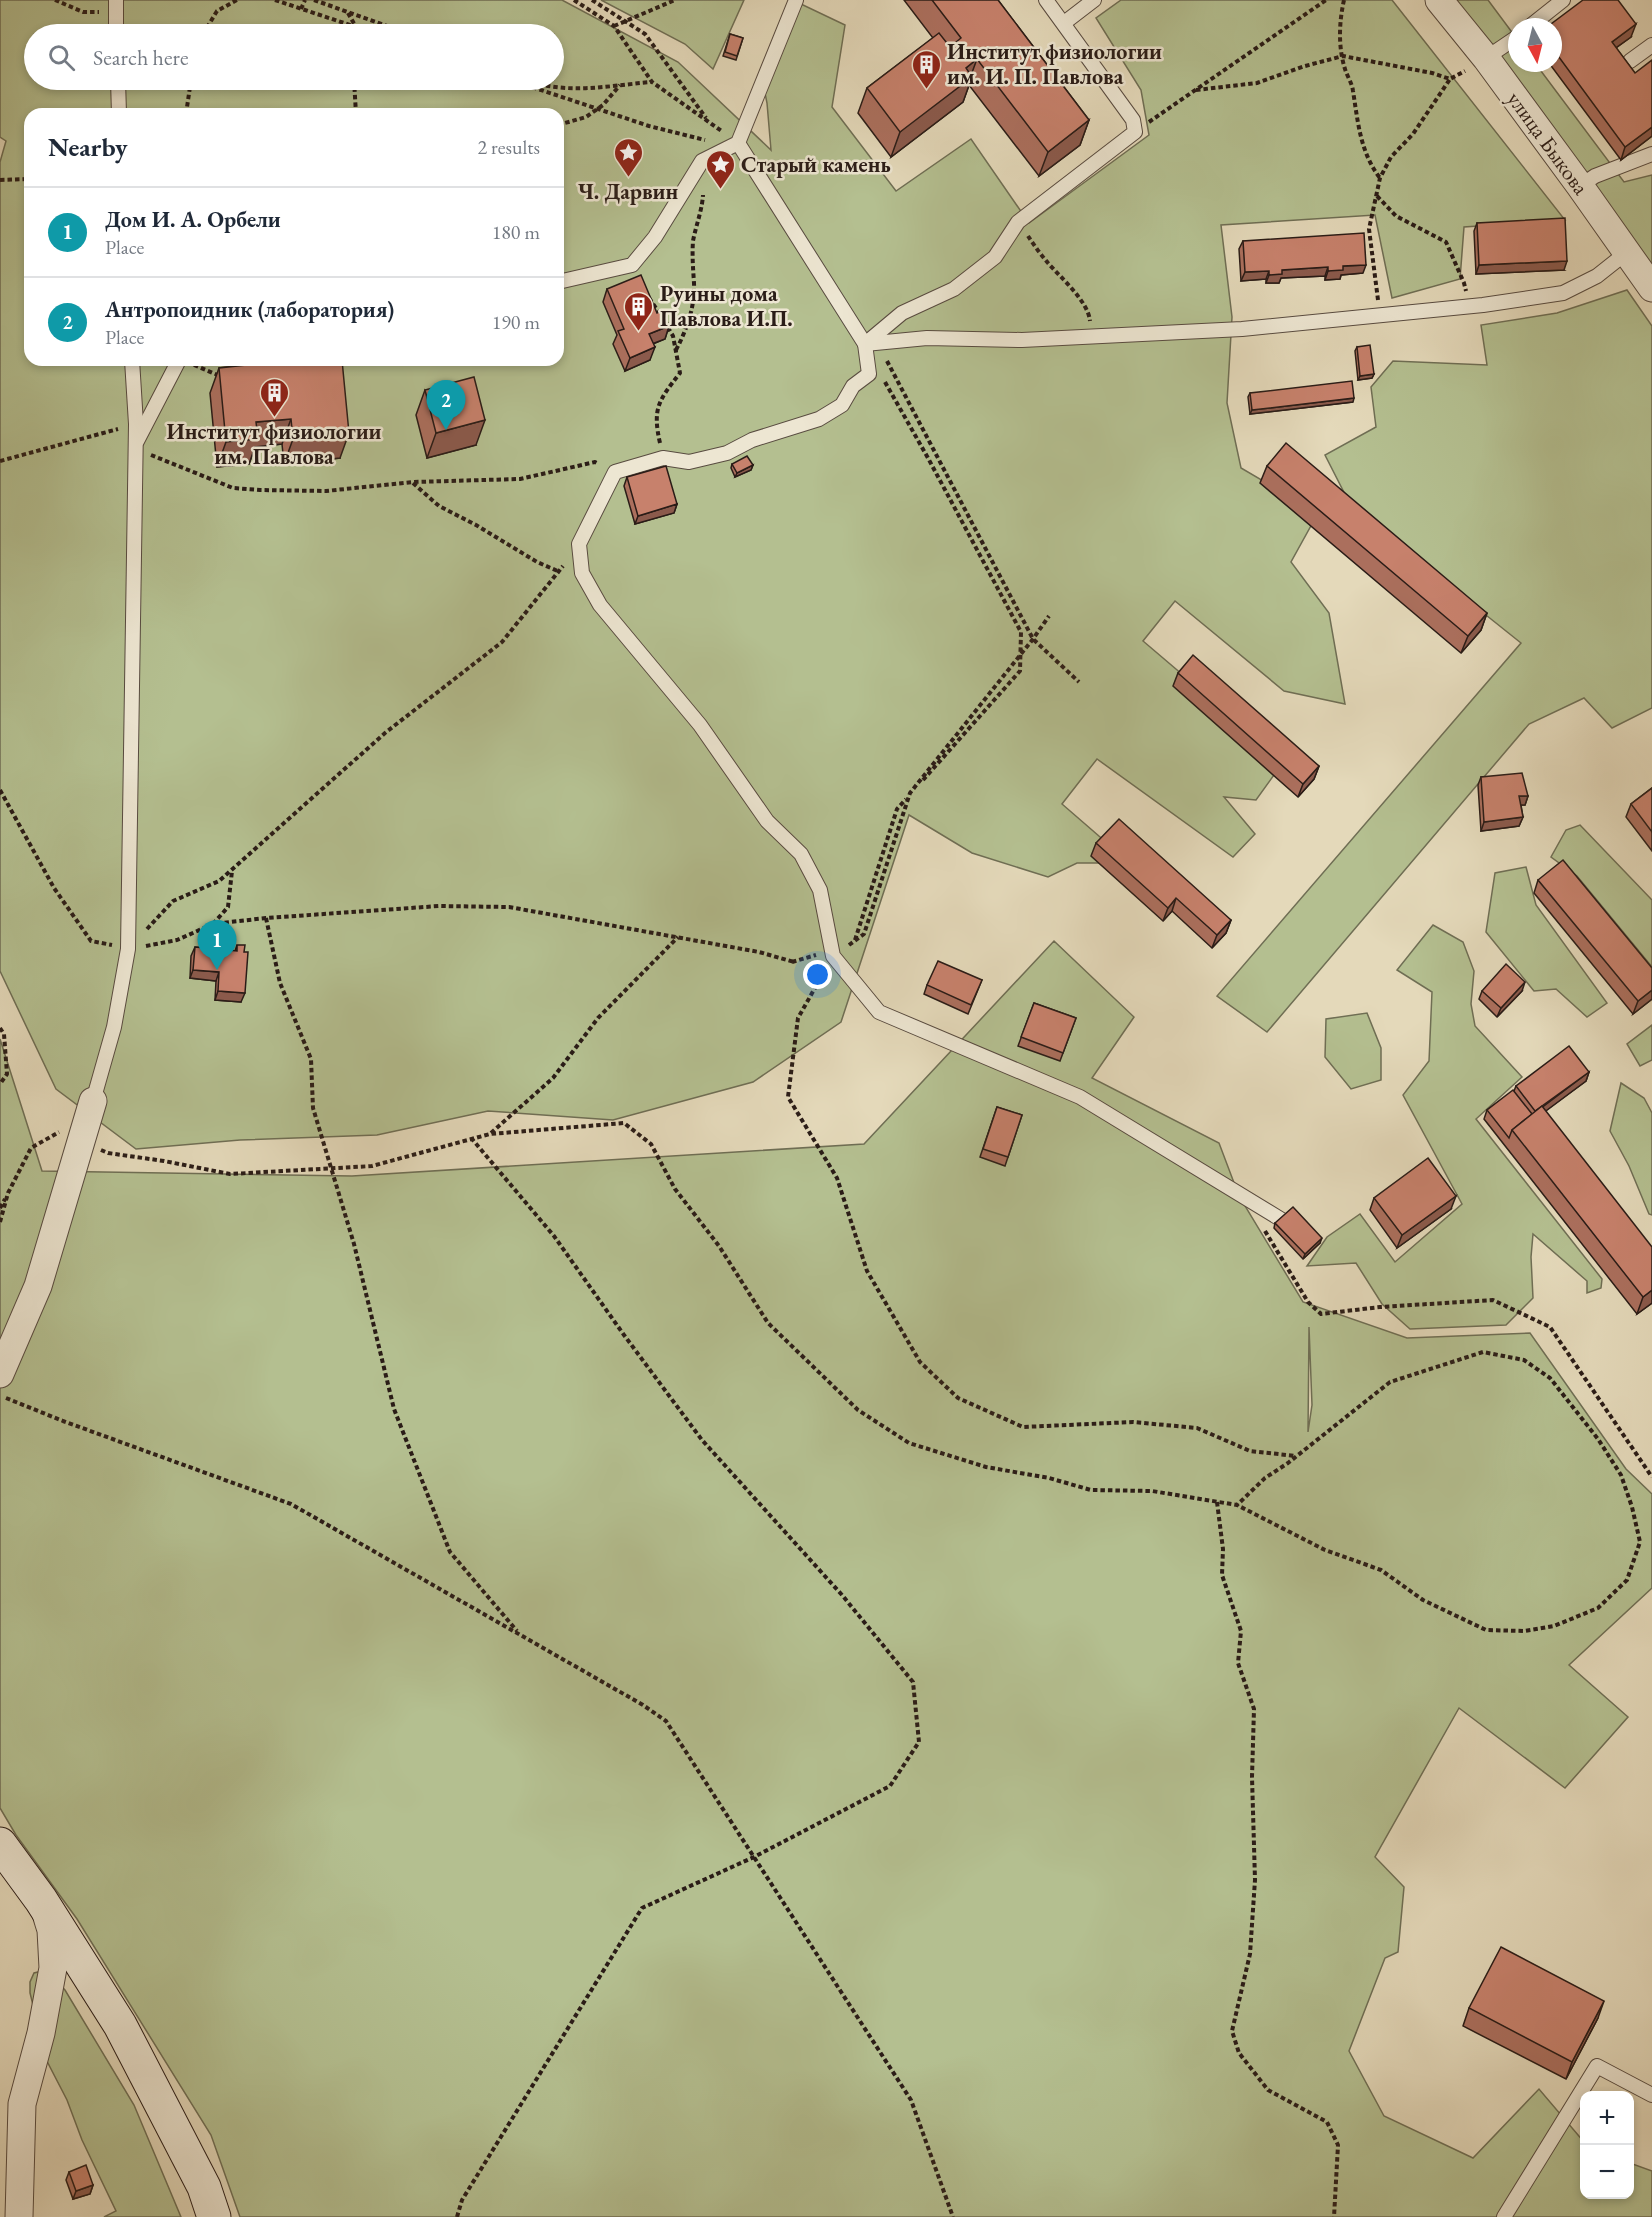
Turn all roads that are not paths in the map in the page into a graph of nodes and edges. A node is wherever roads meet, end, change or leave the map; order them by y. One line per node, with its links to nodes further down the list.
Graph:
1 (796, 0): 16 (lane)
2 (1047, 0): 8 (lane)
3 (1094, 0): 8 (lane)
4 (1439, 0): 12 (street, улица Быкова)
5 (1563, 0): 7 (lane)
6 (116, 6): 9 (lane)
7 (1540, 18)
8 (1064, 22): 22 (lane)
9 (116, 24)
10 (1508, 43): 12 (lane)
11 (1652, 45): 13 (lane)
12 (1486, 58): 18 (street, улица Быкова)
13 (1630, 61)
14 (119, 90): 15 (lane)
15 (120, 108)
16 (730, 145): 20 (lane); 22 (lane)
17 (1652, 154): 18 (lane)
18 (1580, 186): 19 (street, улица Быкова)
19 (1626, 253): 21 (street, улица Быкова); 22 (lane)
20 (564, 281)
21 (1652, 288)
22 (866, 348): 27 (lane)
23 (132, 366): 25 (lane)
24 (176, 366): 25 (lane)
25 (134, 447): 26 (lane)
26 (93, 1101): 28 (street)
27 (1282, 1220)
28 (0, 1374)
29 (0, 1844): 30 (main road)
30 (40, 1900): 32 (street); 33 (main road)
31 (1652, 2095): 34 (lane)
32 (19, 2217)
33 (214, 2217)
34 (1504, 2217)

